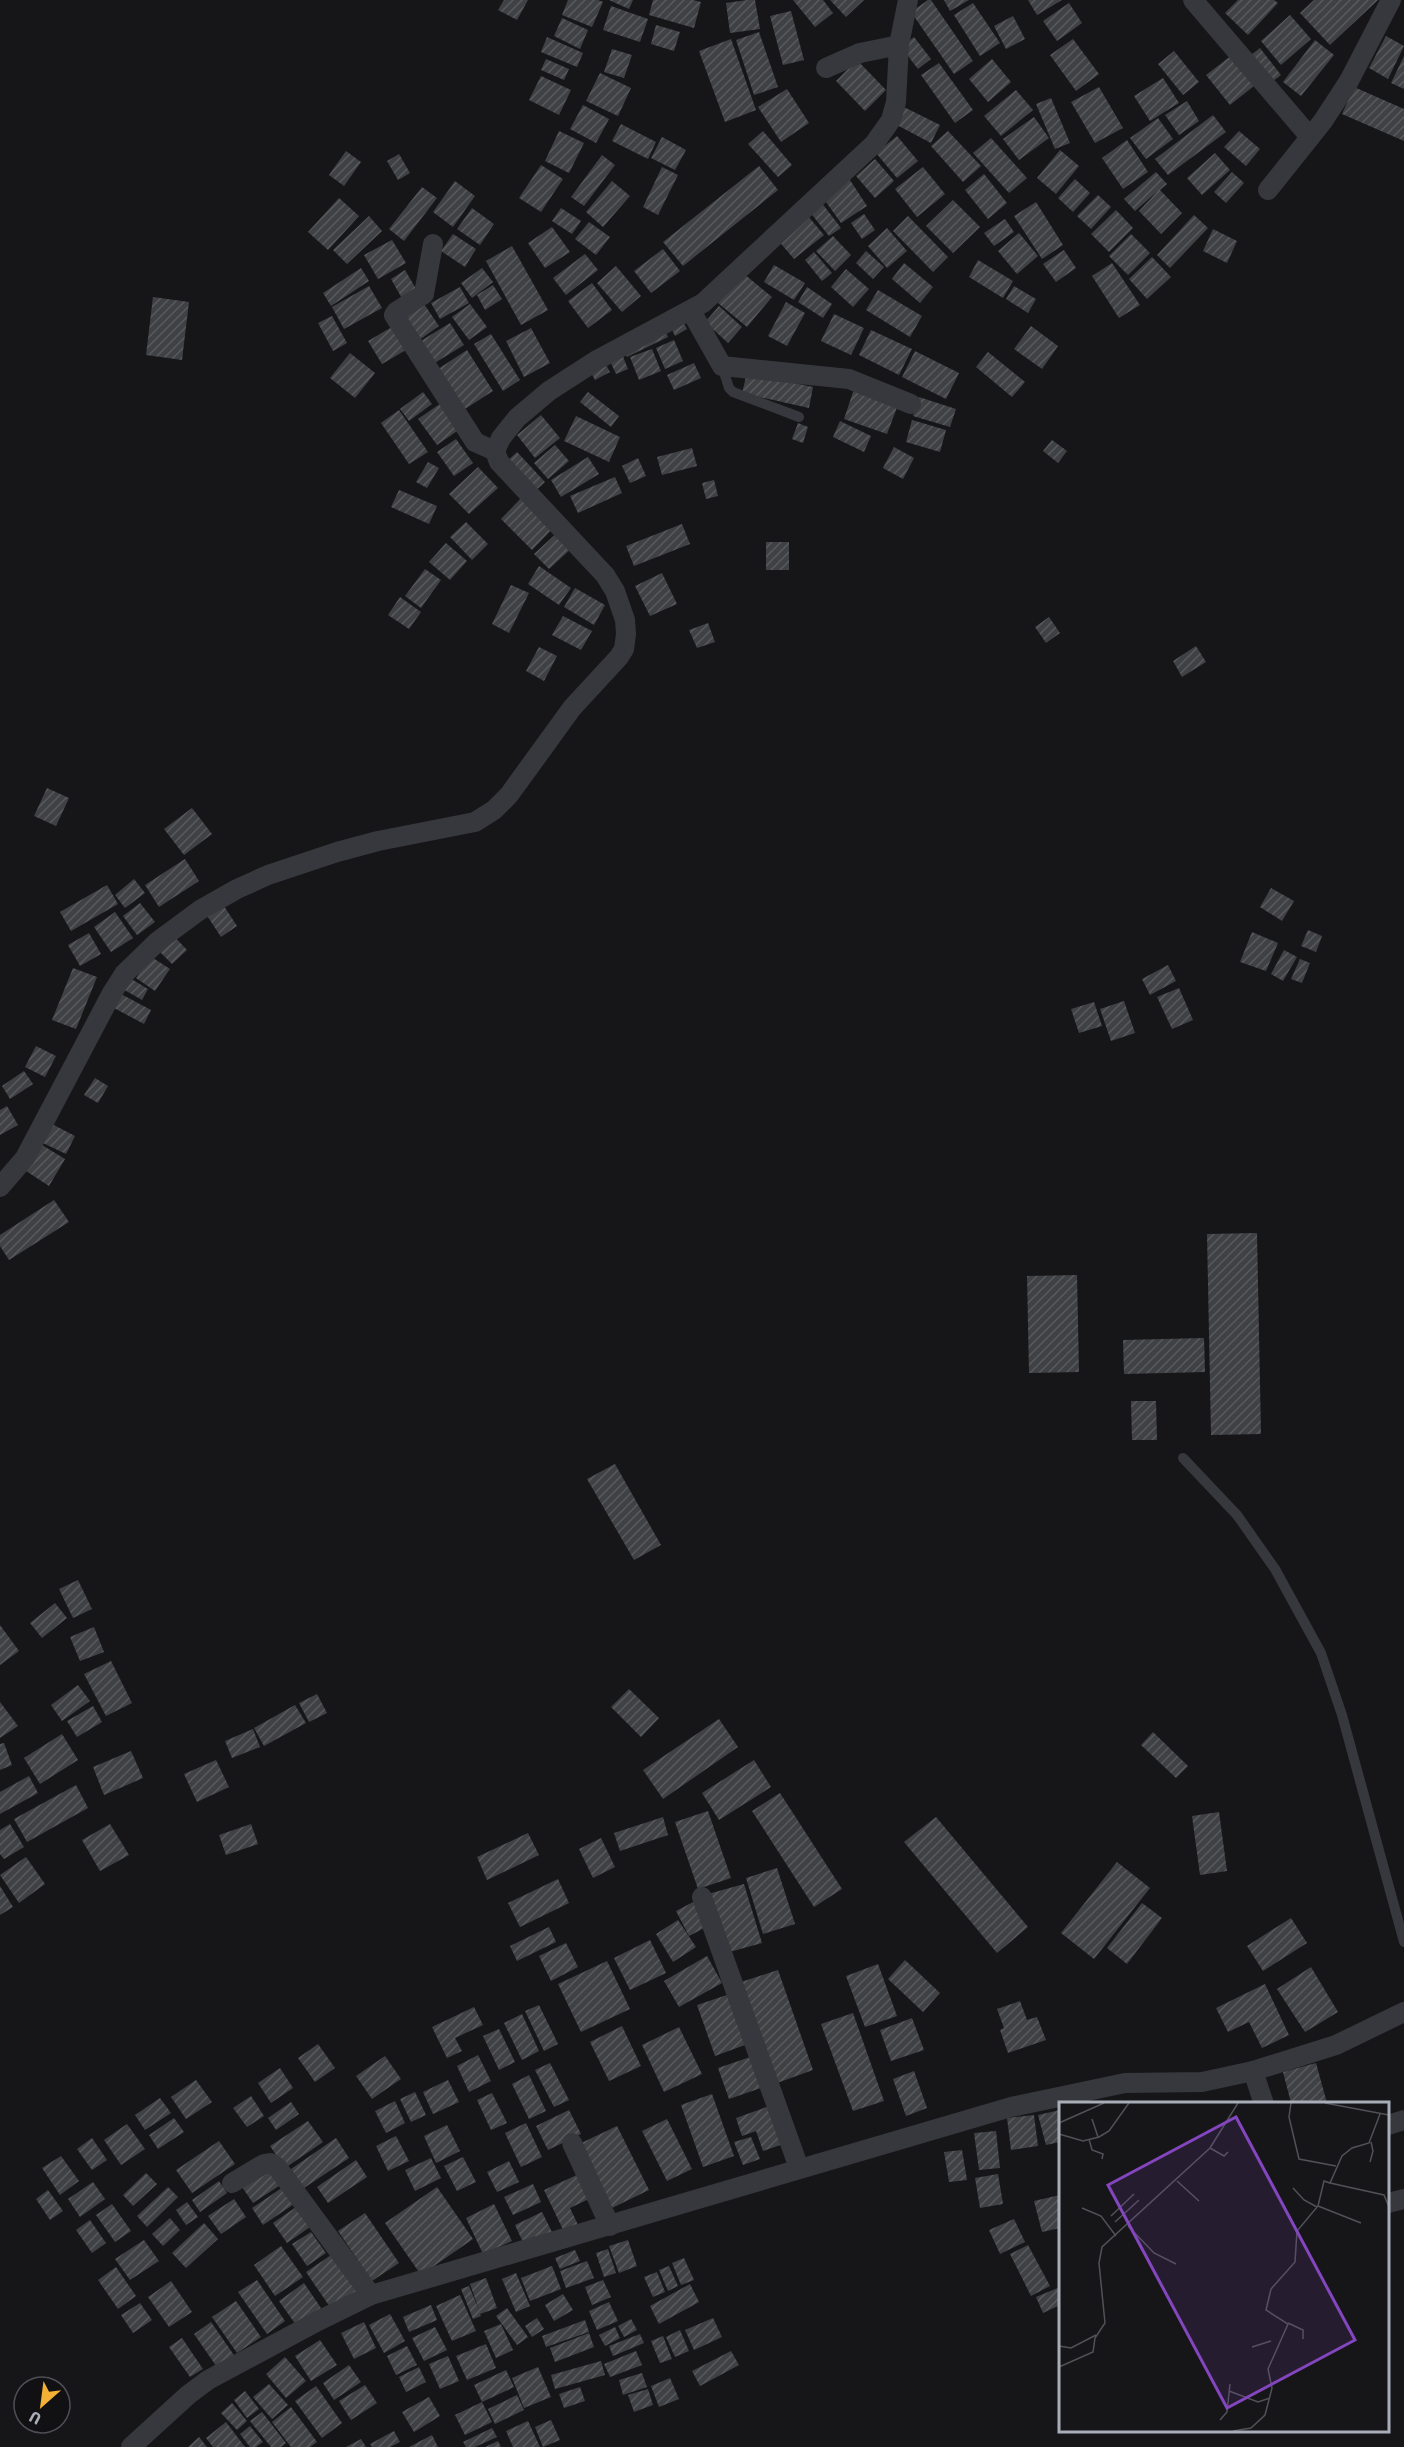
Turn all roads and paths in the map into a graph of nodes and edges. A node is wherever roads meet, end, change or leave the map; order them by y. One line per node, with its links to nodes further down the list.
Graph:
1 (908, 0): 4 (street)
2 (1193, 0): 6 (street)
3 (1391, 0): 6 (street)
4 (899, 45): 5 (street); 9 (street)
5 (826, 68)
6 (1310, 137): 7 (street)
7 (1268, 190)
8 (433, 244): 13 (street)
9 (691, 310): 10 (street); 13 (street)
10 (722, 366): 11 (street); 12 (lane)
11 (911, 404)
12 (799, 417)
13 (495, 451): 14 (street)
14 (0, 1187)
15 (1183, 1458): 17 (lane)
16 (702, 1897): 24 (street)
17 (1404, 1942)
18 (1404, 2012): 19 (street)
19 (1253, 2071): 20 (street); 24 (street)
20 (1264, 2102)
21 (1404, 2120): 22 (street)
22 (1389, 2125)
23 (572, 2143): 28 (street)
24 (799, 2168): 28 (street)
25 (232, 2183): 29 (street)
26 (1404, 2199): 27 (street)
27 (1389, 2203)
28 (610, 2226): 29 (street)
29 (371, 2295): 30 (street)
30 (131, 2447)

